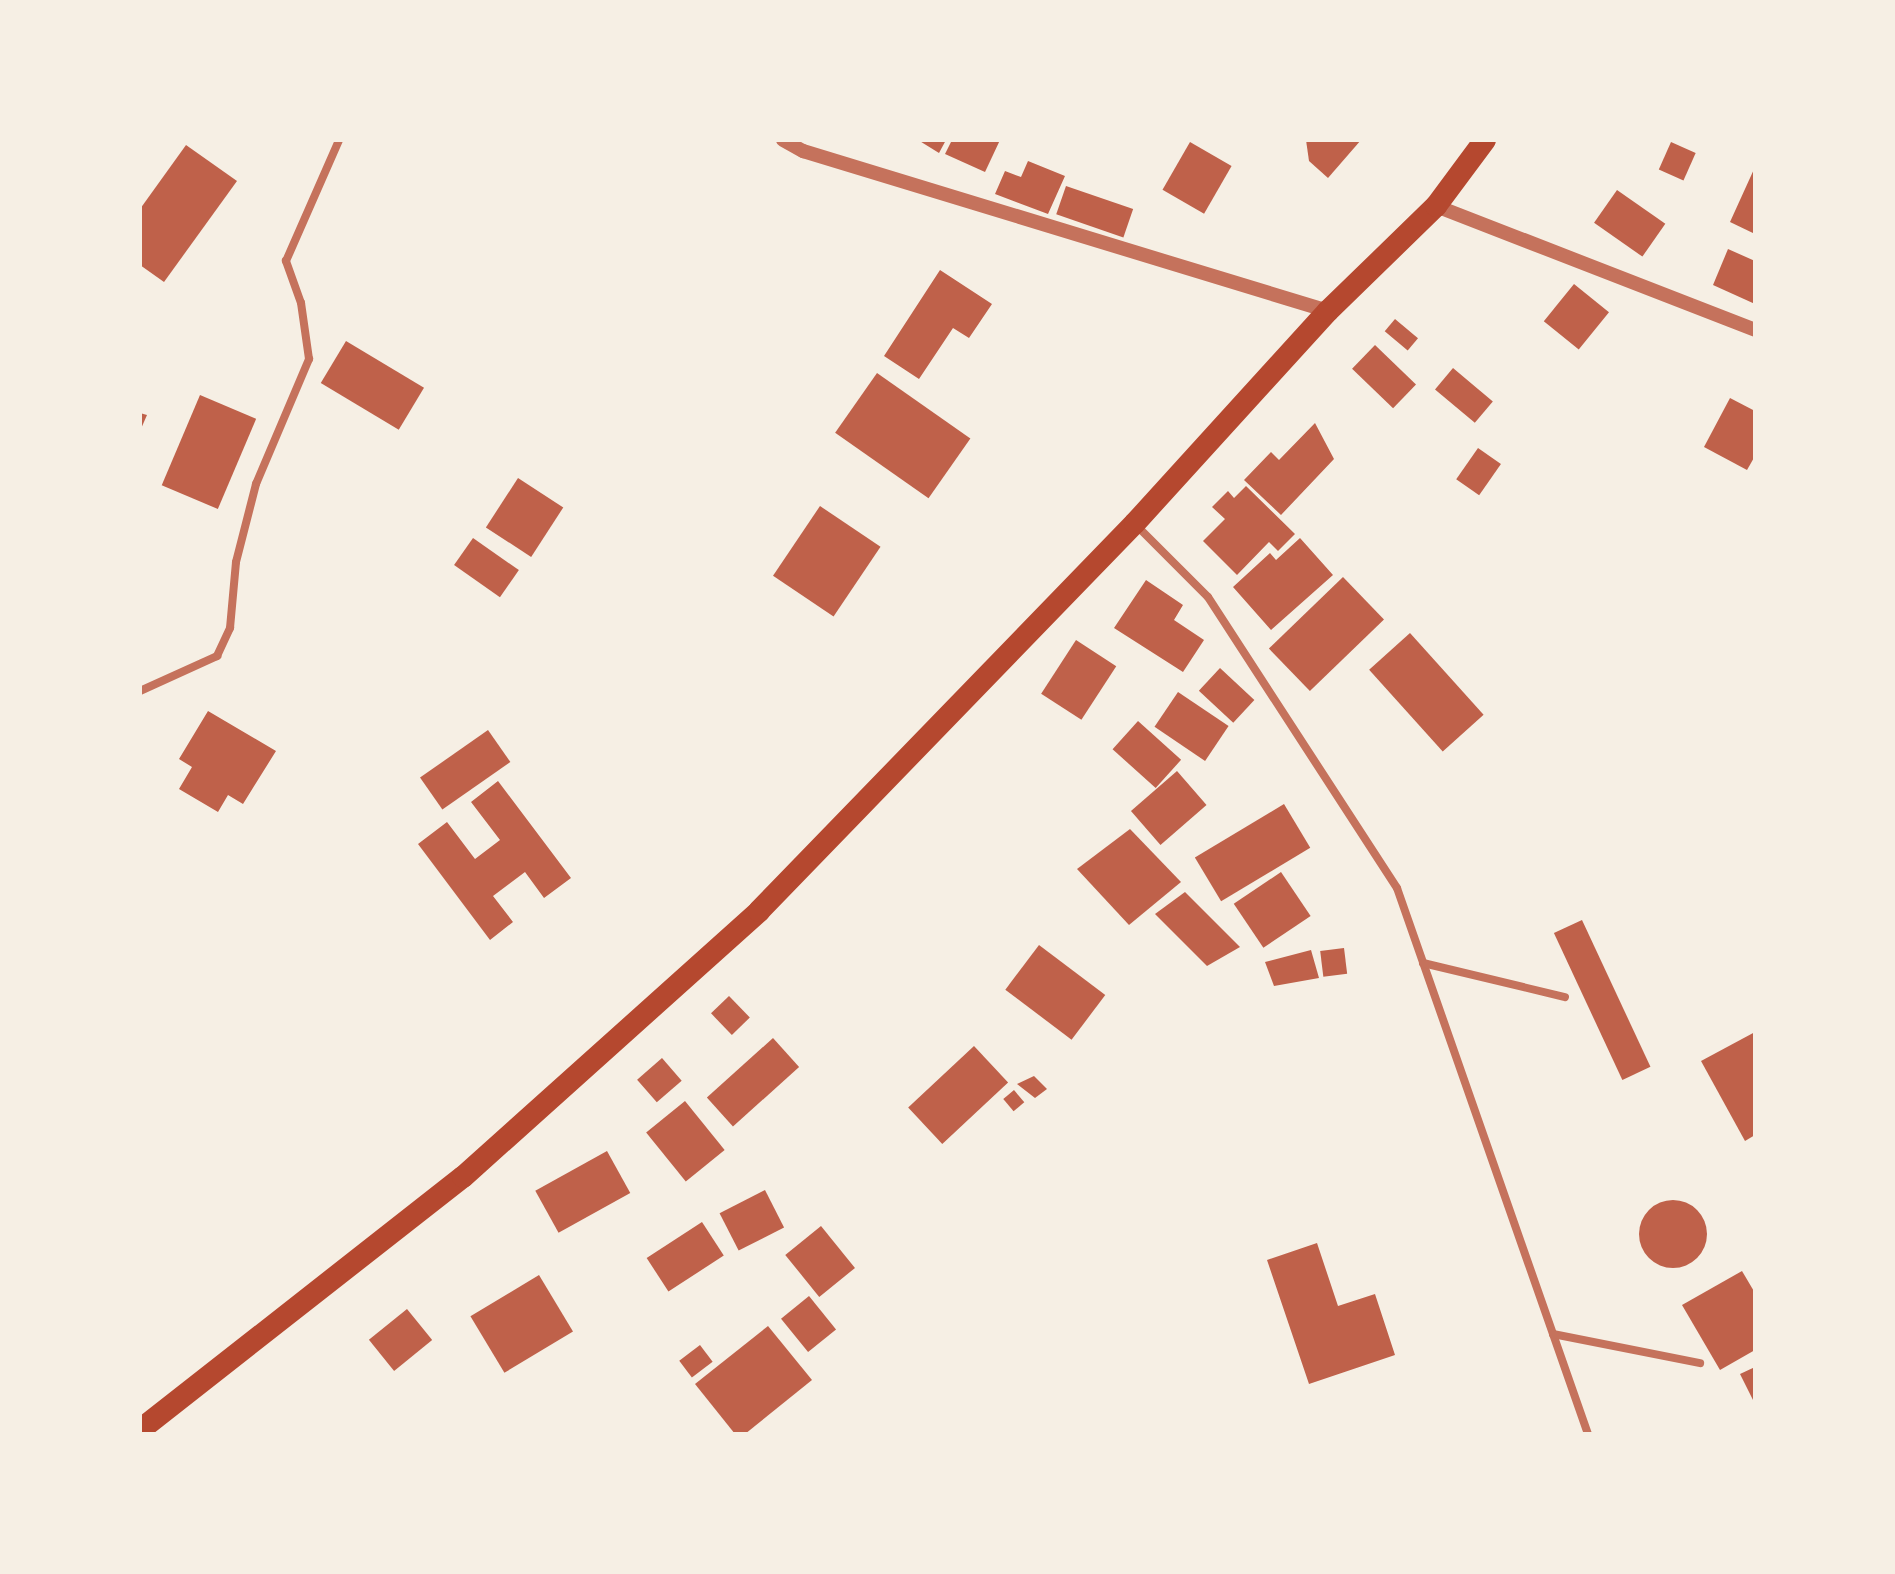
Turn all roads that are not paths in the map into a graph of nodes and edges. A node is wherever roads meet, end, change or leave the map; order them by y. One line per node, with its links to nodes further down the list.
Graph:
1 (339, 140): 8 (street)
2 (783, 140): 5 (street)
3 (1485, 140): 4 (highway)
4 (1436, 206): 5 (highway); 6 (street)
5 (1328, 311): 7 (highway)
6 (1755, 330)
7 (1135, 523): 9 (street); 13 (highway)
8 (140, 691)
9 (1423, 963): 10 (street); 11 (street)
10 (1565, 997)
11 (1553, 1334): 12 (street); 14 (street)
12 (1700, 1363)
13 (140, 1430)
14 (1588, 1434)

